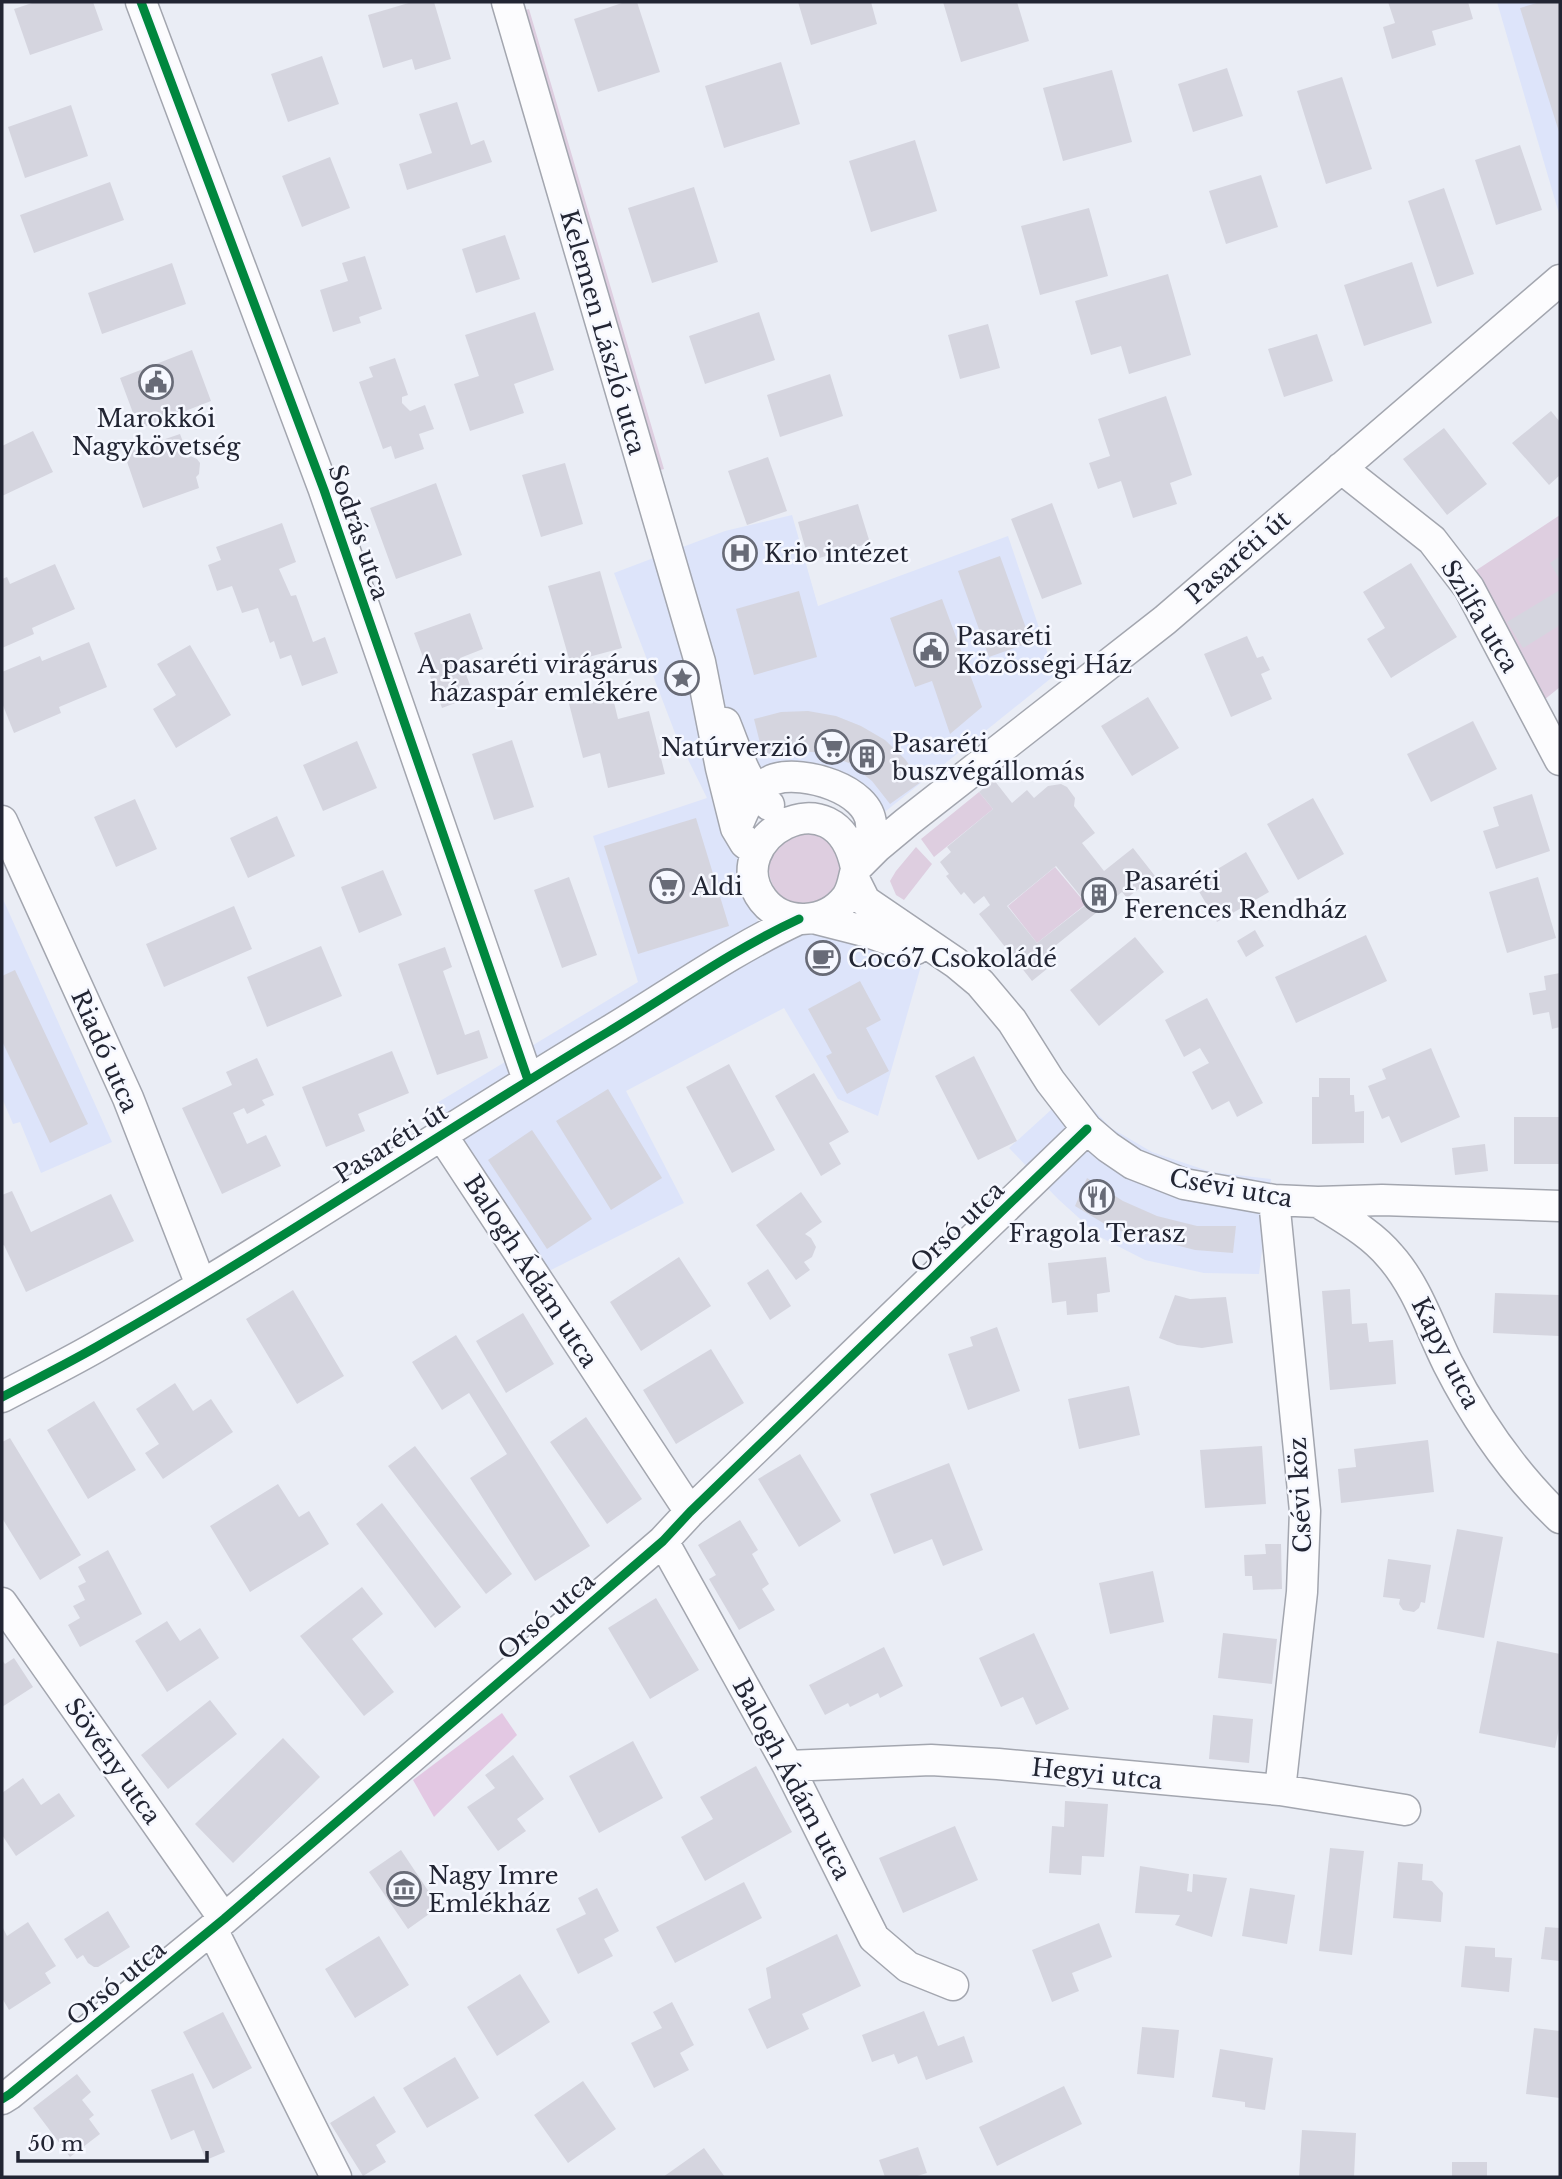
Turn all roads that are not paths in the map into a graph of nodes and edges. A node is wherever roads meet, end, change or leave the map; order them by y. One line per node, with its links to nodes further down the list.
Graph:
1 (141, 2): 19 (street, Sodrás utca)
2 (507, 2): 5 (street, Kelemen László utca)
3 (1560, 280): 4 (street, Pasaréti út)
4 (1341, 468): 6 (street, Szilfa utca); 10 (street, Pasaréti út)
5 (700, 662): 7 (street, Kelemen László utca); 11 (street, Kelemen László utca)
6 (1560, 760)
7 (756, 792): 8 (street, Kelemen László utca); 11 (street); 12 (street)
8 (793, 819): 12 (street); 13 (street)
9 (2, 821): 25 (street, Riadó utca)
10 (907, 822): 12 (street, Pasaréti út); 14 (street, Pasaréti út)
11 (736, 828): 13 (street, Kelemen László utca)
12 (858, 836): 14 (street)
13 (757, 852): 15 (street)
14 (855, 875): 16 (street); 17 (street, Csévi utca)
15 (755, 886): 16 (street); 18 (street, Pasaréti út)
16 (808, 919): 17 (street, Csévi utca); 18 (street, Pasaréti út)
17 (956, 963): 20 (street, Csévi utca)
18 (710, 970): 19 (street, Pasaréti út)
19 (528, 1080): 21 (street, Pasaréti út)
20 (1087, 1129): 22 (street, Csévi utca); 27 (street, Orsó utca)
21 (441, 1134): 25 (street, Pasaréti út); 27 (street, Balogh Ádám utca)
22 (1274, 1200): 23 (street, Csévi utca); 32 (street, Csévi köz)
23 (1318, 1202): 24 (street, Csévi utca); 28 (street, Kapy utca)
24 (1560, 1206)
25 (201, 1285): 26 (street, Pasaréti út)
26 (2, 1397)
27 (690, 1512): 29 (street, Orsó utca)
28 (1560, 1518)
29 (663, 1541): 31 (street, Balogh Ádám utca); 34 (street, Orsó utca)
30 (2, 1603): 34 (street, Sövény utca)
31 (788, 1766): 32 (street, Hegyi utca); 35 (street, Balogh Ádám utca)
32 (1280, 1790): 33 (street, Hegyi utca)
33 (1405, 1810)
34 (218, 1924): 36 (street, Orsó utca); 37 (street, Sövény utca)
35 (953, 1985)
36 (2, 2099)
37 (336, 2177)

